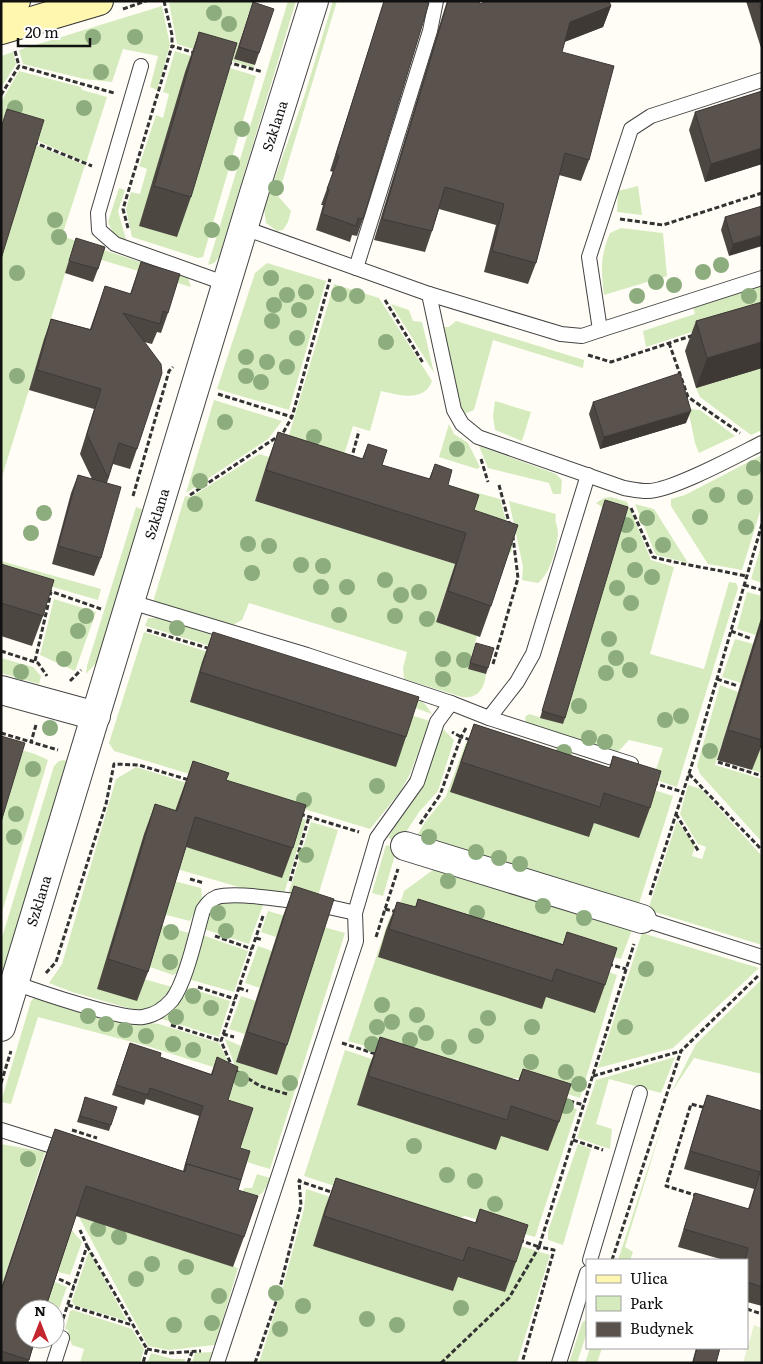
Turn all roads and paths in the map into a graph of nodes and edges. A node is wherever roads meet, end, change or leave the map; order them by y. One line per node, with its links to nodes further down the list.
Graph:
1 (16, 1): 6 (street)
2 (164, 1): 8 (path)
3 (314, 1): 21 (street, Szklana)
4 (436, 1): 23 (lane)
5 (91, 3): 7 (street)
6 (1, 6)
7 (7, 38): 11 (path)
8 (172, 46): 9 (path); 22 (path)
9 (199, 54)
10 (226, 62): 13 (path)
11 (19, 66): 15 (path); 16 (path)
12 (141, 66): 16 (lane)
13 (263, 72)
14 (762, 80): 20 (lane)
15 (1, 95)
16 (132, 98): 18 (lane)
17 (25, 140): 18 (path)
18 (109, 174): 28 (lane)
19 (762, 193): 20 (path)
20 (602, 217): 31 (lane)
21 (244, 228): 23 (lane); 28 (street, Szklana)
22 (128, 231)
23 (356, 268): 29 (lane)
24 (322, 274): 25 (path)
25 (330, 277): 27 (path); 38 (path)
26 (762, 278): 31 (lane)
27 (339, 280)
28 (227, 284): 59 (street, Szklana)
29 (429, 294): 31 (lane); 45 (lane)
30 (390, 297): 36 (path)
31 (600, 330)
32 (702, 333): 33 (path)
33 (669, 343): 34 (path); 41 (path)
34 (583, 353)
35 (175, 361): 50 (path)
36 (428, 370)
37 (214, 392): 38 (path)
38 (292, 417): 40 (path)
39 (360, 431): 44 (path)
40 (267, 444): 42 (path); 48 (path)
41 (759, 445): 45 (lane)
42 (274, 446)
43 (477, 451): 46 (path)
44 (350, 463)
45 (588, 475): 77 (lane)
46 (488, 482)
47 (499, 485): 68 (path)
48 (182, 495)
49 (628, 500): 53 (path)
50 (132, 501)
51 (762, 524): 52 (path)
52 (760, 537): 53 (path)
53 (746, 576): 54 (path)
54 (744, 585): 56 (path); 62 (path)
55 (40, 588): 57 (path)
56 (762, 590)
57 (51, 592): 60 (path); 66 (path)
58 (103, 601): 60 (path)
59 (139, 605): 64 (path); 74 (lane); 75 (street, Szklana)
60 (101, 609): 61 (path)
61 (98, 618)
62 (731, 631): 63 (path); 69 (path)
63 (752, 639)
64 (214, 650)
65 (1, 652): 66 (path)
66 (35, 662): 70 (path)
67 (83, 662): 71 (path)
68 (493, 664)
69 (717, 679): 72 (path); 84 (path)
70 (50, 680)
71 (63, 681)
72 (738, 686)
73 (1, 690): 75 (street)
74 (451, 702): 77 (lane); 78 (lane)
75 (96, 716): 107 (street, Szklana)
76 (38, 718): 80 (path)
77 (489, 718): 83 (lane)
78 (437, 722): 90 (lane); 91 (path)
79 (1, 733): 80 (path)
80 (31, 742): 81 (path)
81 (56, 750)
82 (718, 762): 85 (path)
83 (640, 767)
84 (689, 774): 88 (path); 92 (path)
85 (762, 776)
86 (193, 781): 107 (path)
87 (291, 811): 89 (path)
88 (676, 814): 93 (path); 99 (path)
89 (309, 817): 90 (path); 94 (path)
90 (377, 838): 97 (lane)
91 (405, 846): 96 (path); 99 (street)
92 (762, 850)
93 (699, 852)
94 (285, 901): 97 (lane); 110 (lane)
95 (266, 908): 100 (path)
96 (385, 909): 98 (path); 102 (path)
97 (355, 913): 123 (lane)
98 (401, 913)
99 (642, 919): 103 (lane); 105 (path)
100 (256, 938): 101 (path); 108 (path)
101 (263, 940)
102 (375, 942)
103 (762, 957)
104 (606, 963): 105 (path)
105 (626, 969): 120 (path)
106 (762, 973): 118 (path)
107 (23, 986): 110 (lane); 111 (street, Szklana)
108 (239, 988): 109 (path); 112 (path)
109 (248, 991)
110 (142, 1018): 115 (path)
111 (1, 1027)
112 (223, 1034): 114 (path); 115 (path)
113 (344, 1034): 116 (path)
114 (234, 1037)
115 (221, 1041): 123 (path)
116 (341, 1043): 117 (path); 119 (path)
117 (338, 1051)
118 (681, 1051): 120 (path); 139 (path)
119 (378, 1054)
120 (593, 1076): 124 (path)
121 (640, 1093): 138 (lane)
122 (556, 1097): 124 (path)
123 (303, 1099): 155 (lane)
124 (584, 1106): 127 (path)
125 (709, 1108): 133 (path)
126 (1, 1130): 128 (lane)
127 (573, 1140): 129 (path); 137 (path)
128 (77, 1153)
129 (610, 1153)
130 (302, 1172): 131 (path)
131 (300, 1181): 132 (path); 156 (path)
132 (341, 1195)
133 (703, 1197)
134 (80, 1230): 136 (path)
135 (516, 1239): 137 (path)
136 (87, 1246): 142 (path); 147 (path)
137 (540, 1246): 157 (path); 158 (path)
138 (590, 1259)
139 (612, 1259)
140 (586, 1276): 159 (lane)
141 (59, 1280): 142 (path)
142 (74, 1286): 143 (path)
143 (68, 1305): 146 (path); 147 (path)
144 (748, 1309): 145 (path)
145 (762, 1314)
146 (65, 1318)
147 (132, 1325): 149 (path)
148 (58, 1349): 152 (lane)
149 (147, 1349): 151 (path); 153 (path)
150 (206, 1351): 151 (path)
151 (192, 1352): 154 (path)
152 (54, 1363)
153 (143, 1363)
154 (188, 1363)
155 (218, 1363)
156 (255, 1363)
157 (441, 1363)
158 (522, 1363)
159 (559, 1363)

